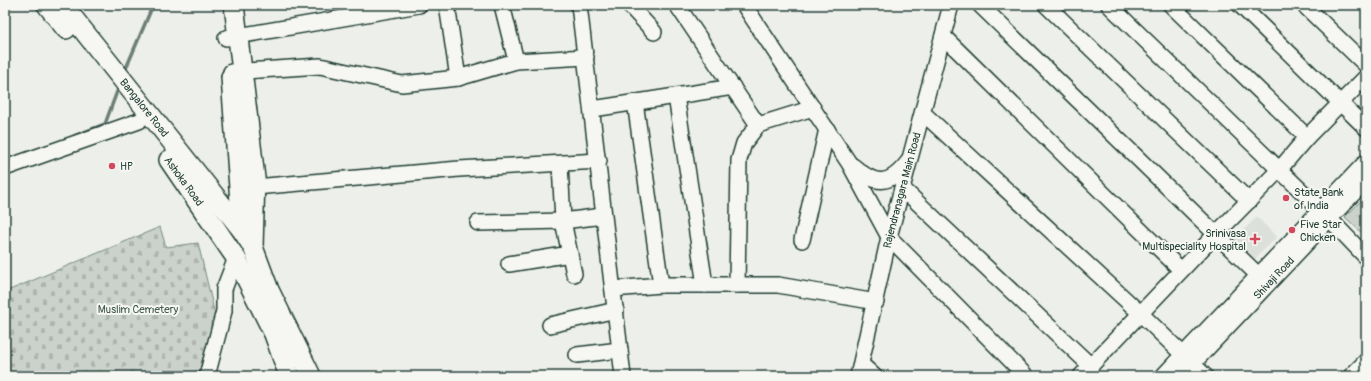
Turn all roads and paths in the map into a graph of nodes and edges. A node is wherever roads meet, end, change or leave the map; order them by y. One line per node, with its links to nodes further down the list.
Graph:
1 (48, 5): 28 (main road, Ashoka Road)
2 (63, 5): 28 (main road, Bangalore Road)
3 (222, 5): 21 (main road, Bangalore Road)
4 (234, 5): 21 (main road, Bangalore Road)
5 (419, 5): 21 (street)
6 (447, 5): 27 (street)
7 (502, 5): 23 (street)
8 (579, 5): 22 (street)
9 (629, 5): 19 (street)
10 (677, 5): 29 (street)
11 (744, 5): 33 (street)
12 (952, 5): 20 (street, Rajendranagara Main Road)
13 (980, 5): 57 (street)
14 (1046, 5): 51 (street)
15 (1109, 5): 47 (street)
16 (1171, 5): 40 (street)
17 (1240, 5): 32 (street)
18 (1304, 5): 24 (street)
19 (654, 32)
20 (943, 36): 35 (street, Rajendranagara Main Road); 65 (street)
21 (231, 37): 25 (main road, Bangalore Road)
22 (586, 57): 23 (street); 34 (street)
23 (516, 61): 27 (street)
24 (1366, 65)
25 (237, 72): 27 (street); 49 (main road, Bangalore Road); 56 (main road, Bangalore Road)
26 (1366, 77): 32 (street)
27 (458, 78)
28 (119, 86): 36 (main road, Ashoka Road); 56 (main road, Bangalore Road)
29 (732, 87): 30 (street); 37 (street)
30 (676, 96): 31 (street); 69 (street)
31 (635, 102): 34 (street); 68 (street)
32 (1340, 103): 38 (street); 40 (street)
33 (813, 108): 37 (street); 39 (street)
34 (593, 109): 42 (street)
35 (923, 112): 41 (street, Rajendranagara Main Road); 74 (street)
36 (139, 121): 46 (street); 63 (main road, Ashoka Road)
37 (758, 125): 70 (street)
38 (1366, 128)
39 (827, 129): 44 (street); 59 (street)
40 (1307, 137): 47 (street)
41 (910, 159): 44 (street); 50 (street, Rajendranagara Main Road)
42 (598, 161): 45 (street); 53 (street)
43 (1366, 162): 52 (street)
44 (849, 163): 58 (street)
45 (560, 164): 49 (street); 54 (street)
46 (5, 168)
47 (1279, 170): 51 (street); 52 (street)
48 (1366, 180): 52 (street, Shivaji Road)
49 (255, 188): 60 (main road, Bangalore Road)
50 (902, 188): 58 (street, Rajendranagara Main Road); 81 (street)
51 (1249, 201): 57 (street)
52 (1326, 215): 62 (street); 67 (street); 78 (street, Shivaji Road)
53 (603, 216): 54 (street); 71 (street)
54 (563, 221): 55 (street); 61 (street)
55 (478, 223)
56 (242, 230): 60 (main road, Bangalore Road)
57 (1216, 234): 65 (street); 67 (street)
58 (889, 237): 72 (street, Rajendranagara Main Road); 87 (street)
59 (802, 240)
60 (253, 247): 84 (main road, Bangalore Road)
61 (570, 254): 64 (street); 66 (street)
62 (1366, 257)
63 (236, 258): 82 (street); 83 (main road, Ashoka Road)
64 (510, 264)
65 (1181, 270): 74 (street)
66 (574, 274)
67 (1259, 276): 78 (street)
68 (661, 285): 69 (street); 71 (street)
69 (705, 285): 70 (street)
70 (738, 285): 72 (street)
71 (613, 289): 73 (street)
72 (876, 302): 80 (street, Rajendranagara Main Road)
73 (616, 310): 75 (street); 76 (street)
74 (1140, 313): 78 (street); 81 (street)
75 (550, 325)
76 (620, 350): 77 (street); 85 (street)
77 (577, 355)
78 (1188, 359): 88 (street); 89 (street, Shivaji Road); 90 (street)
79 (1366, 361): 91 (street)
80 (860, 370): 86 (street)
81 (1086, 371)
82 (207, 376)
83 (289, 376)
84 (311, 376)
85 (623, 376)
86 (874, 376)
87 (1026, 376)
88 (1163, 376)
89 (1181, 376)
90 (1205, 376)
91 (1351, 376)

